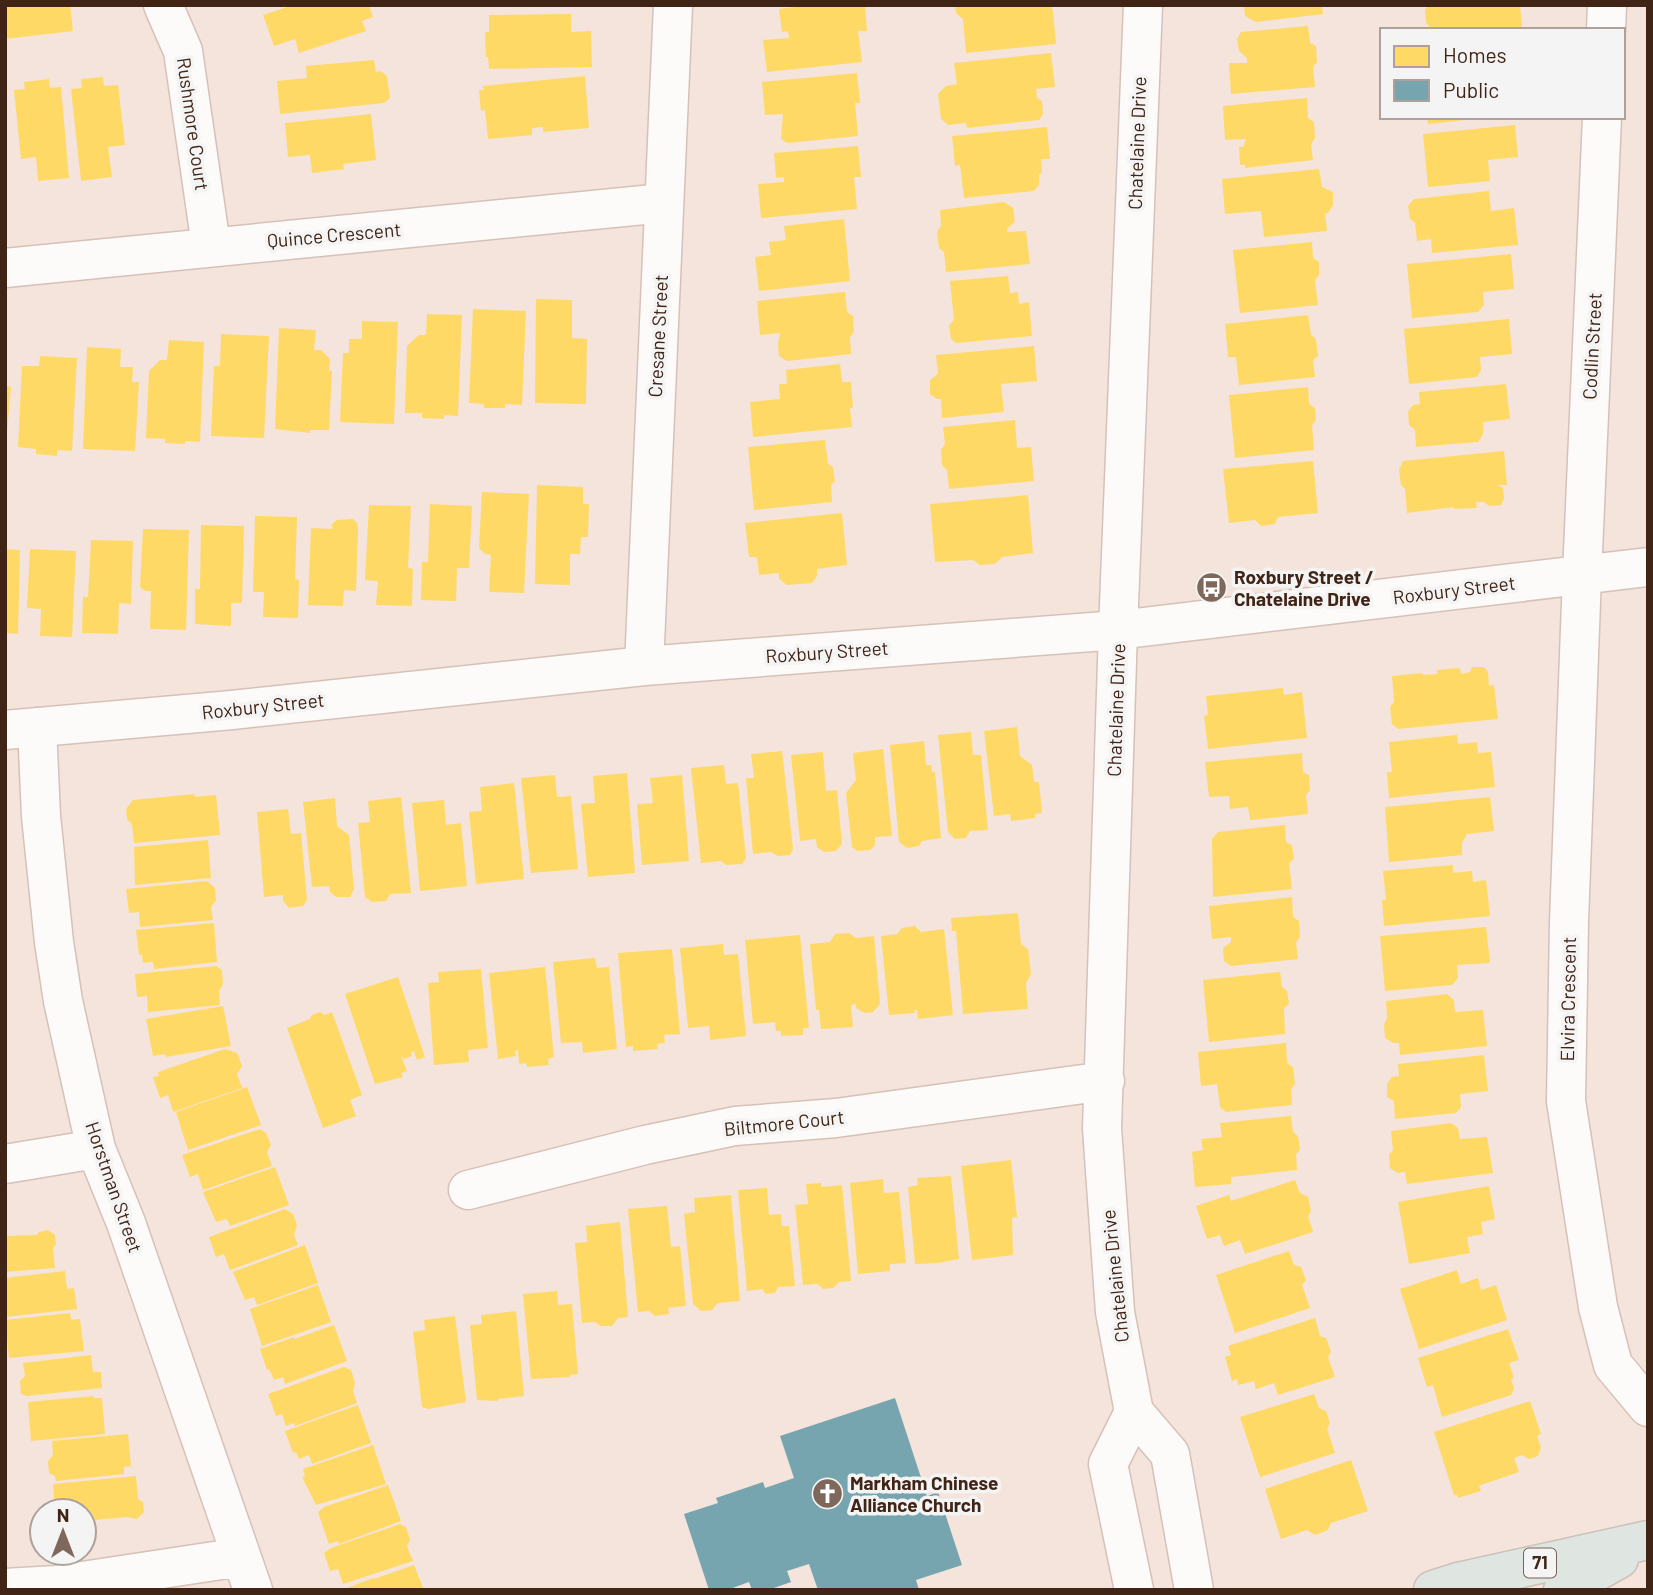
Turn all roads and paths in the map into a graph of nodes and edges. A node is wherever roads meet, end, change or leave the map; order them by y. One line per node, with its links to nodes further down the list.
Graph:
1 (163, 5): 8 (street, Rushmore Court)
2 (673, 5): 7 (street, Cresane Street)
3 (1143, 5): 12 (street, Chatelaine Drive)
4 (1607, 5): 5 (street)
5 (1606, 28)
6 (1602, 119): 11 (street, Codlin Street)
7 (664, 203): 8 (street, Quince Crescent); 13 (street, Cresane Street)
8 (211, 246): 9 (street, Quince Crescent)
9 (5, 268)
10 (1648, 567): 11 (street, Roxbury Street)
11 (1582, 575): 12 (street, Roxbury Street); 19 (street, Elvira Crescent)
12 (1118, 630): 13 (street, Roxbury Street); 15 (street, Chatelaine Drive)
13 (644, 666): 14 (street, Roxbury Street)
14 (21, 729): 16 (street, Horstman Street)
15 (1105, 1082): 18 (street, Biltmore Court); 20 (street, Chatelaine Drive)
16 (96, 1149): 17 (street); 22 (street, Horstman Street)
17 (5, 1164)
18 (468, 1189)
19 (1648, 1407)
20 (1134, 1412): 24 (street); 25 (street, Chatelaine Drive)
21 (1648, 1542): 26 (main road, 71); 27 (main road, 71)
22 (247, 1573): 23 (street)
23 (5, 1588)
24 (1133, 1590)
25 (1194, 1590)
26 (1433, 1590)
27 (1563, 1590)

